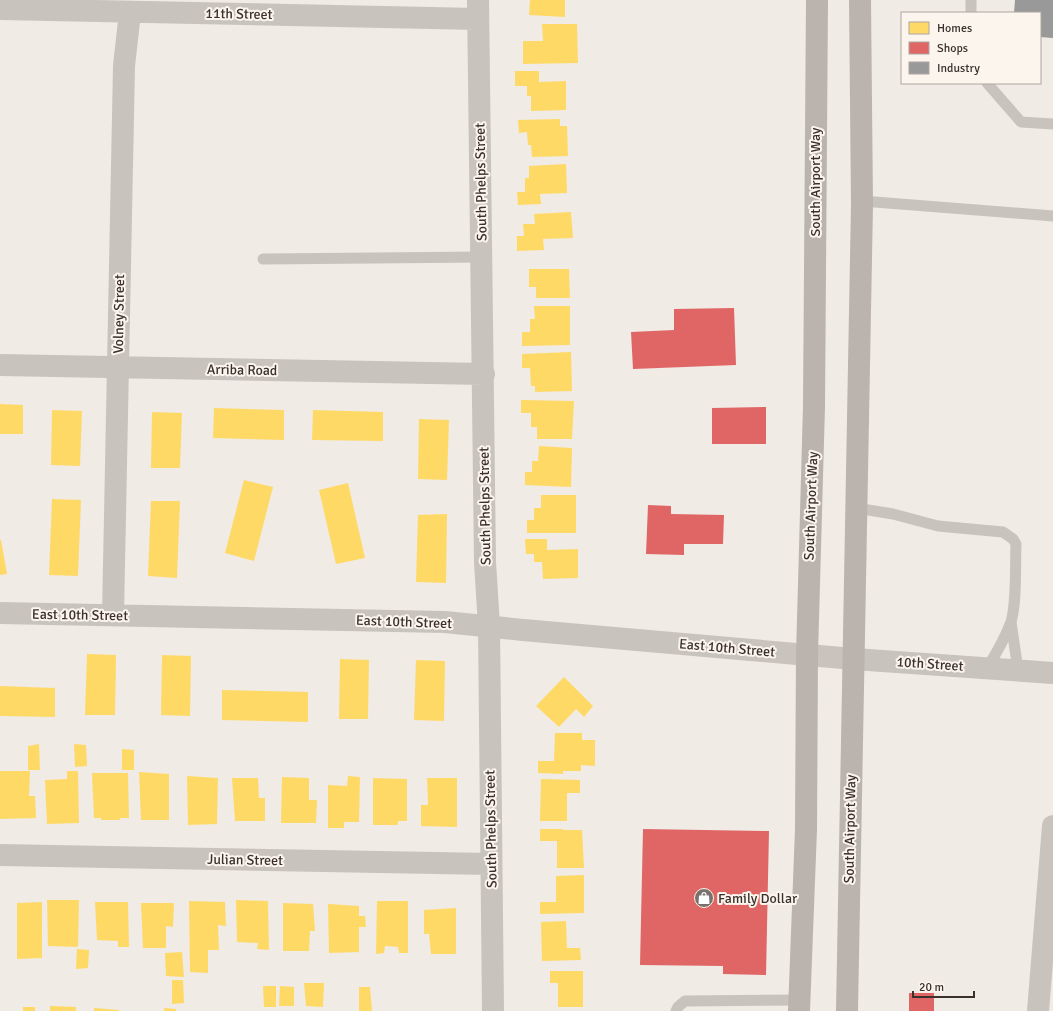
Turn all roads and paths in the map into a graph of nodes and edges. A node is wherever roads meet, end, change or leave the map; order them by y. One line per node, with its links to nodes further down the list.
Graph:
1 (816, 0): 23 (main road, South Airport Way)
2 (860, 0): 11 (main road, South Airport Way)
3 (971, 0): 8 (lane)
4 (223, 7): 6 (street, 11th Street); 7 (street, 11th Street)
5 (0, 9): 7 (street, 11th Street)
6 (478, 9): 13 (street, South Phelps Street)
7 (130, 12): 16 (street, Volney Street)
8 (971, 12)
9 (988, 84): 10 (lane)
10 (1053, 124)
11 (862, 201): 12 (lane); 18 (main road, South Airport Way)
12 (1053, 216)
13 (482, 257): 14 (lane); 17 (street, South Phelps Street)
14 (263, 259)
15 (0, 365): 16 (street, Arriba Road)
16 (118, 368): 17 (street, Arriba Road); 20 (street, Volney Street)
17 (484, 374): 22 (street, South Phelps Street)
18 (856, 508): 21 (lane); 24 (main road, South Airport Way)
19 (0, 613): 20 (street, East 10th Street)
20 (113, 615): 22 (street, East 10th Street)
21 (1011, 622): 25 (lane); 26 (lane)
22 (489, 626): 23 (street, East 10th Street); 30 (street, South Phelps Street)
23 (807, 655): 24 (street, 10th Street); 31 (main road, South Airport Way)
24 (854, 659): 25 (street, 10th Street); 34 (main road, South Airport Way)
25 (987, 668): 26 (street, 10th Street)
26 (1018, 670): 27 (street, 10th Street)
27 (1053, 673)
28 (1053, 826): 35 (street)
29 (0, 855): 30 (street, Julian Street)
30 (491, 864): 32 (street, South Phelps Street)
31 (799, 1005): 33 (lane)
32 (493, 1011)
33 (676, 1011)
34 (847, 1011)
35 (1038, 1011)

